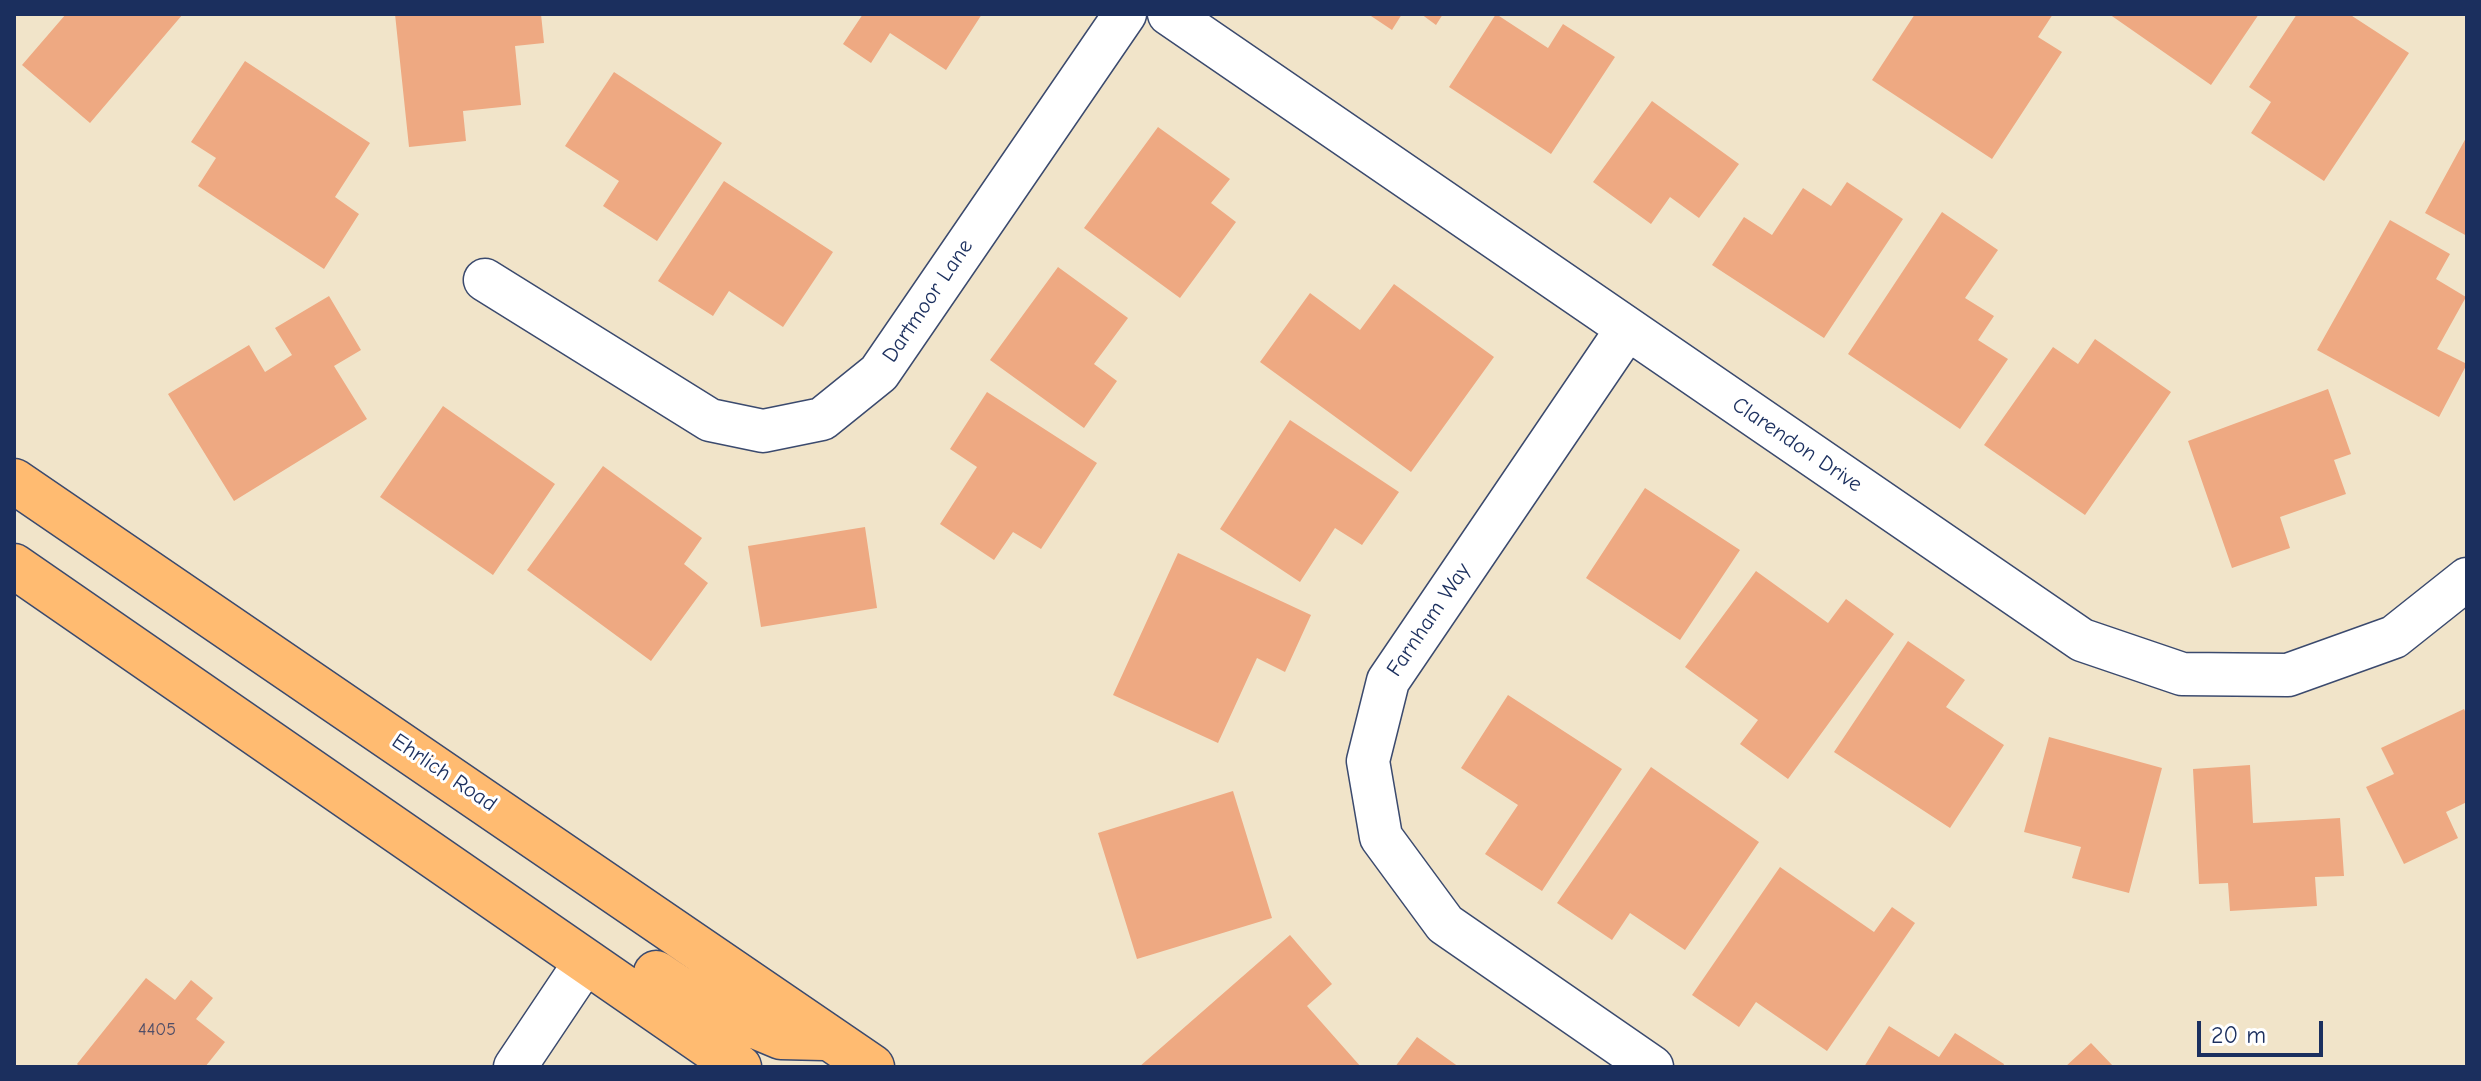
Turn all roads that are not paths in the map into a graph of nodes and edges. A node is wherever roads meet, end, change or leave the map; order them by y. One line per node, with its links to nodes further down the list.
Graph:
1 (1125, 14): 3 (street, Dartmoor Lane)
2 (1169, 14): 4 (street, Clarendon Drive)
3 (485, 280)
4 (1627, 329): 7 (street, Clarendon Drive); 14 (street, Farnham Way)
5 (14, 481): 10 (main road, Ehrlich Road)
6 (14, 566): 8 (main road)
7 (2467, 579)
8 (383, 820): 9 (main road); 10 (main road)
9 (586, 961): 11 (street); 12 (main road)
10 (830, 1038): 13 (main road, Ehrlich Road)
11 (515, 1067)
12 (739, 1067)
13 (872, 1067)
14 (1652, 1067)

